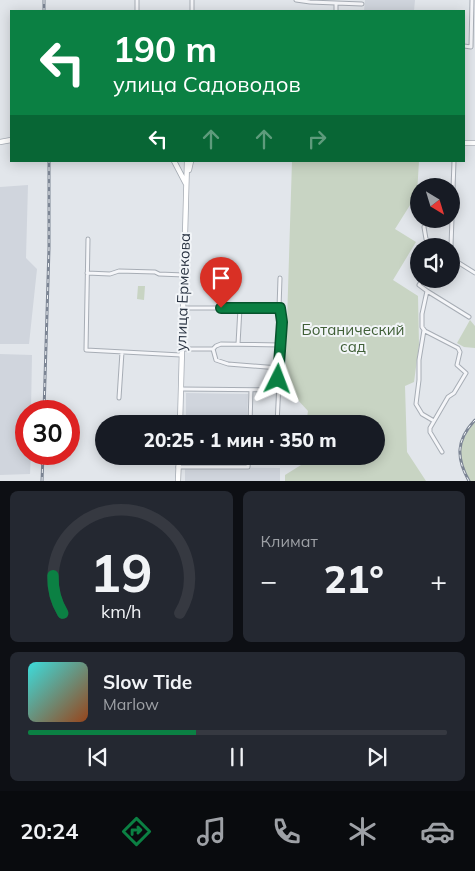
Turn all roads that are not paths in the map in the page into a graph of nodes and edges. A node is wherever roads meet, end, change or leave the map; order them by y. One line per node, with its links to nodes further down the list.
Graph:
1 (296, 0): 3 (street)
2 (472, 0): 6 (street)
3 (336, 3): 4 (street); 5 (street)
4 (362, 4)
5 (336, 10)
6 (465, 46)
7 (175, 162): 11 (main road)
8 (187, 162): 11 (main road, улица Ермекова)
9 (191, 162): 11 (main road)
10 (454, 162): 12 (street)
11 (187, 187): 17 (main road, улица Ермекова)
12 (451, 238)
13 (88, 239): 15 (street)
14 (460, 264): 16 (street)
15 (87, 273): 17 (street); 30 (street)
16 (475, 273)
17 (184, 275): 21 (main road, улица Ермекова)
18 (280, 278): 23 (street)
19 (424, 288): 20 (street)
20 (427, 291): 24 (street); 25 (street)
21 (183, 308): 22 (street); 28 (main road, улица Ермекова)
22 (240, 308): 23 (street); 26 (street)
23 (280, 308): 27 (street)
24 (469, 317)
25 (424, 330): 40 (street); 40 (street)
26 (238, 344): 27 (street); 29 (street)
27 (280, 345): 32 (street)
28 (181, 349): 29 (street); 31 (main road, улица Ермекова)
29 (213, 349): 32 (street)
30 (122, 352): 31 (street); 36 (street)
31 (181, 355): 33 (main road, улица Ермекова)
32 (279, 368): 35 (street)
33 (180, 389): 34 (street); 37 (main road, улица Ермекова)
34 (251, 390): 35 (street); 38 (street)
35 (278, 390): 39 (street)
36 (119, 398)
37 (180, 415)
38 (250, 415)
39 (277, 415)
40 (434, 421): 41 (street)
41 (442, 452)
42 (248, 465): 43 (street)
43 (178, 467): 44 (main road)
44 (178, 481)

